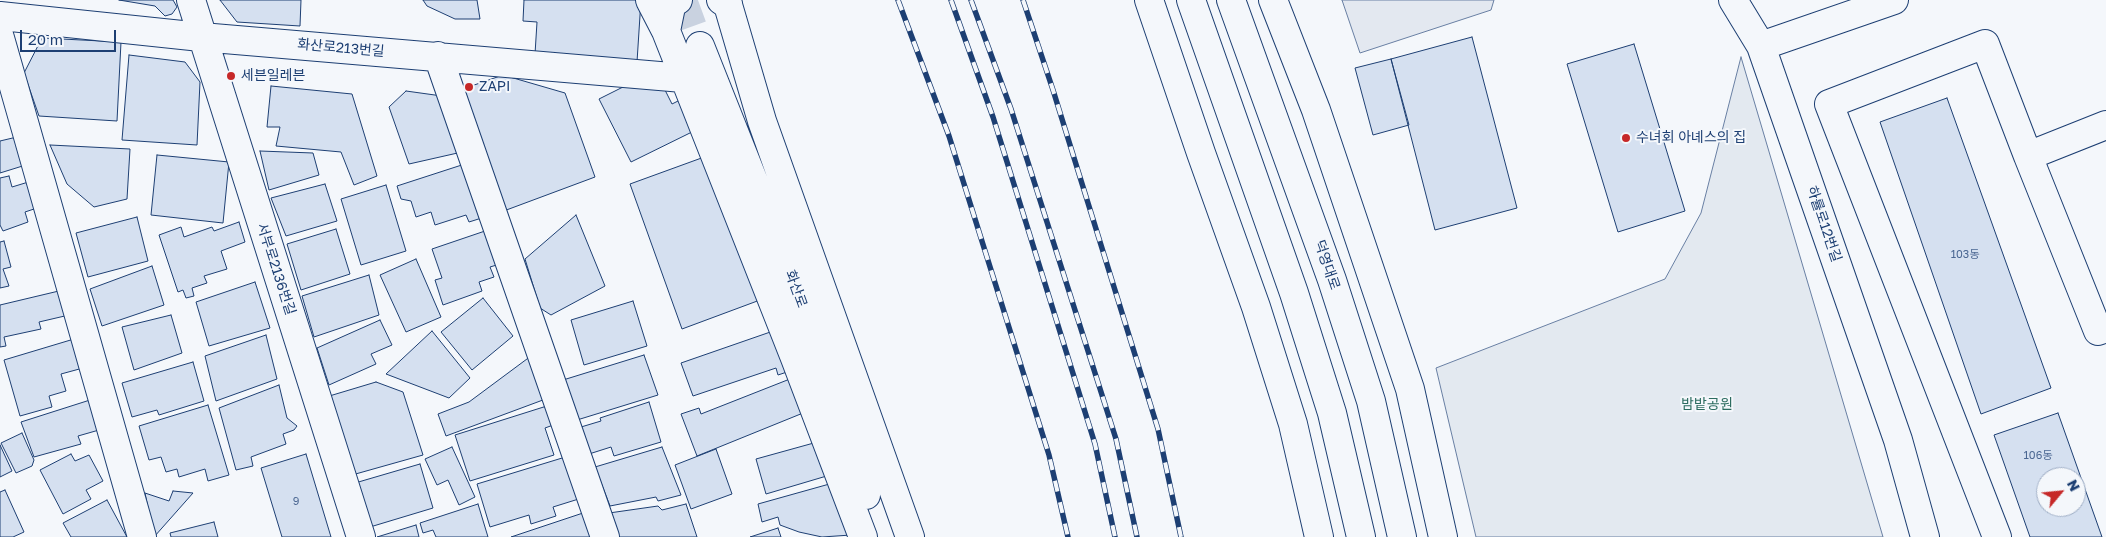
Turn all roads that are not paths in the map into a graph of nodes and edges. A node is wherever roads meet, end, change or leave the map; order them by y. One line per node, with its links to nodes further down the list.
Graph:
1 (191, 0): 13 (street, 서부로2136번길)
2 (650, 0): 12 (street)
3 (678, 0): 12 (street)
4 (1149, 0): 28 (street)
5 (1191, 0): 29 (street)
6 (1231, 0): 30 (street, 덕영대로)
7 (1272, 0): 31 (street)
8 (1733, 0): 16 (street, 하률로12번길)
9 (1894, 0): 16 (street)
10 (725, 2): 27 (street)
11 (0, 16): 13 (street, 화산로213번길)
12 (666, 31): 18 (street)
13 (201, 37): 17 (street, 화산로213번길); 23 (street, 서부로2136번길)
14 (0, 38): 22 (street)
15 (700, 46): 26 (street, 화산로)
16 (1761, 46): 32 (street, 하률로12번길)
17 (438, 56): 18 (street, 화산로213번길); 24 (street)
18 (683, 78): 25 (street)
19 (2106, 125): 20 (street)
20 (2028, 156): 21 (street); 33 (street)
21 (2106, 328)
22 (142, 537)
23 (362, 537)
24 (605, 537)
25 (863, 537)
26 (880, 537)
27 (910, 537)
28 (1319, 537)
29 (1361, 537)
30 (1402, 537)
31 (1443, 537)
32 (1925, 537)
33 (1997, 537)

